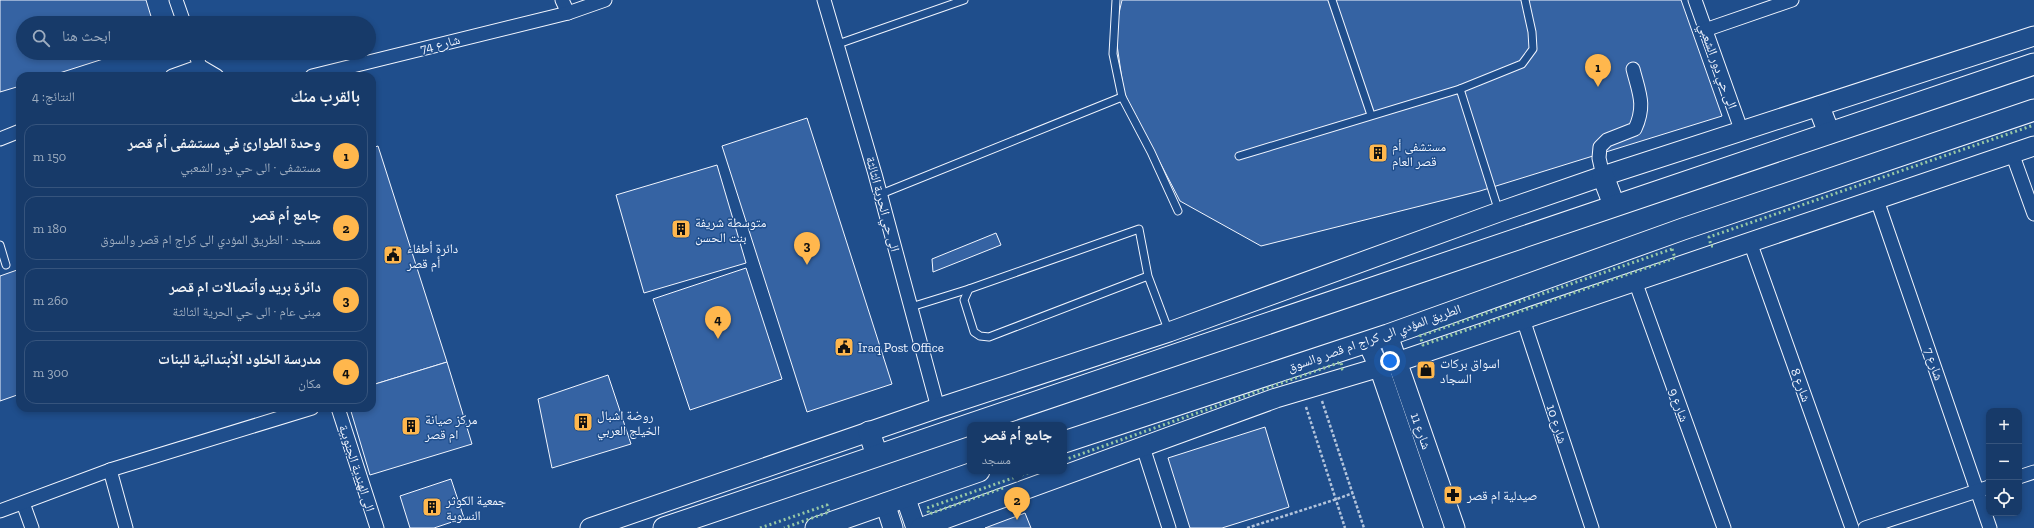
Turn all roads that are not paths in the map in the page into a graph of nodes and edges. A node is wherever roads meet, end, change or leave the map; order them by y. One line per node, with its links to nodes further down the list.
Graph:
1 (176, 0): 12 (street)
2 (562, 0): 11 (street)
3 (605, 0): 11 (street, شارع 74)
4 (824, 0): 15 (street, الى حي الحرية الثالثة)
5 (964, 0): 15 (lane)
6 (1116, 0): 24 (lane)
7 (1332, 0): 27 (lane)
8 (1525, 0): 23 (lane)
9 (1695, 0): 13 (street, الى حي دور الشعبي)
10 (1792, 0): 13 (street)
11 (568, 13): 22 (street, شارع 74)
12 (182, 16)
13 (1705, 30): 28 (street, الى حي دور الشعبي)
14 (2034, 36): 25 (street)
15 (838, 44): 36 (street, الى حي الحرية الثالثة)
16 (198, 60): 18 (street)
17 (2034, 64): 30 (main road)
18 (200, 66): 20 (street); 21 (street)
19 (1633, 69): 35 (street)
20 (183, 72)
21 (210, 72)
22 (328, 72)
23 (1460, 89): 27 (lane); 40 (lane)
24 (1122, 98): 36 (lane); 39 (lane)
25 (1819, 107): 28 (street); 30 (main road)
26 (2034, 110): 51 (main road, الطريق المؤدي الى كراج ام قصر والسوق)
27 (1371, 115): 34 (lane)
28 (1742, 132): 35 (street)
29 (16, 133): 31 (street)
30 (1829, 133): 38 (main road)
31 (0, 139)
32 (2034, 146): 33 (street)
33 (2012, 153): 37 (street); 41 (street)
34 (1239, 156)
35 (1603, 176): 38 (main road); 40 (street)
36 (881, 194): 48 (street, الى حي الحرية الثالثة)
37 (1877, 200): 42 (street); 68 (street, شارع 7)
38 (1614, 205): 58 (main road)
39 (1178, 211)
40 (1499, 212): 50 (street)
41 (2034, 214)
42 (1750, 242): 46 (street); 87 (street, شارع 8)
43 (0, 249): 44 (lane)
44 (6, 266)
45 (1148, 276): 47 (lane); 47 (lane); 50 (lane)
46 (1635, 281): 49 (street); 86 (street, شارع 9)
47 (969, 289): 48 (lane)
48 (911, 307): 55 (street, الى حي الحرية الثالثة)
49 (1523, 319): 53 (street); 85 (street, شارع 10)
50 (1169, 332): 55 (street)
51 (1388, 335): 52 (main road, الطريق المؤدي الى كراج ام قصر والسوق); 53 (street, شارع 11)
52 (1368, 342): 54 (street, شارع 11); 61 (main road, الطريق المؤدي الى كراج ام قصر والسوق)
53 (1397, 362): 54 (street); 84 (street, شارع 11)
54 (1379, 367): 62 (street); 83 (street, شارع 11)
55 (938, 408): 60 (street)
56 (299, 412): 64 (street)
57 (339, 412): 75 (street, الى الهندية الجنوبية)
58 (974, 422)
59 (967, 424): 63 (main road)
60 (869, 432): 63 (main road); 76 (street)
61 (1067, 441)
62 (1144, 447): 81 (street); 82 (street)
63 (877, 455): 77 (main road)
64 (110, 470): 70 (street); 74 (street)
65 (2034, 472): 67 (street)
66 (970, 474): 69 (main road)
67 (2022, 476)
68 (1983, 489): 88 (street); 89 (street, شارع 7)
69 (905, 496): 71 (main road); 80 (street)
70 (23, 503): 72 (street); 73 (street)
71 (885, 503): 78 (main road); 79 (street)
72 (0, 511)
73 (32, 528)
74 (126, 528)
75 (377, 528)
76 (590, 528)
77 (664, 528)
78 (816, 528)
79 (893, 528)
80 (916, 528)
81 (920, 528)
82 (1169, 528)
83 (1434, 528)
84 (1455, 528)
85 (1592, 528)
86 (1724, 528)
87 (1852, 528)
88 (1865, 528)
89 (1990, 528)

